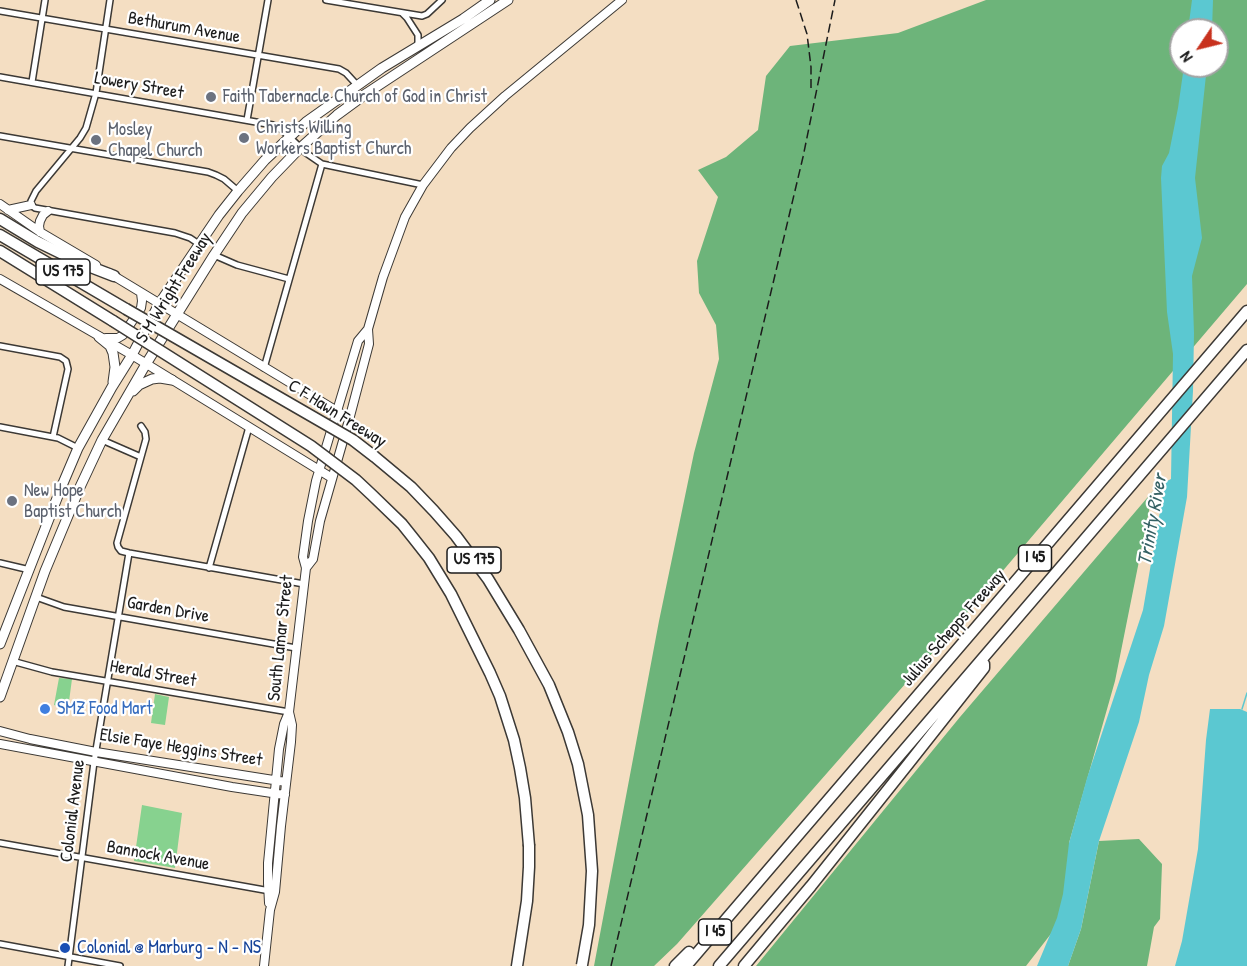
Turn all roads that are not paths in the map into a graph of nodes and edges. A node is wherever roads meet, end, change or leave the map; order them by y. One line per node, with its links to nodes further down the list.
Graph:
1 (45, 0): 11 (street)
2 (111, 0): 12 (street)
3 (268, 0): 14 (street)
4 (326, 0): 10 (street)
5 (442, 0): 10 (street)
6 (490, 0): 13 (main road, S M Wright Freeway)
7 (508, 0): 23 (main road, S M Wright Freeway)
8 (619, 1): 25 (main road, South Lamar Street)
9 (0, 11): 11 (street, Bethurum Avenue)
10 (403, 14): 13 (street)
11 (42, 18): 12 (street, Bethurum Avenue); 16 (street)
12 (106, 29): 14 (street, Bethurum Avenue); 18 (street)
13 (418, 46): 17 (main road, S M Wright Freeway)
14 (258, 56): 17 (street, Bethurum Avenue); 19 (street)
15 (0, 77): 16 (street, Lowery Street)
16 (32, 82): 18 (street, Lowery Street)
17 (357, 85): 21 (main road, S M Wright Freeway)
18 (96, 93): 19 (street, Lowery Street); 22 (street)
19 (247, 120): 21 (street, Lowery Street)
20 (0, 136): 22 (street)
21 (289, 137): 23 (street, Lowery Street); 26 (main road, S M Wright Freeway)
22 (71, 148): 26 (street); 27 (street)
23 (300, 148): 24 (street, Lowery Street); 36 (main road, S M Wright Freeway)
24 (322, 164): 25 (street); 39 (street)
25 (423, 184): 44 (main road, South Lamar Street)
26 (238, 190): 34 (main road, S M Wright Freeway)
27 (31, 202): 29 (main road); 30 (street)
28 (0, 204): 29 (main road, C F Hawn Freeway)
29 (8, 210): 32 (main road, C F Hawn Freeway)
30 (48, 211): 32 (main road); 34 (street)
31 (0, 219): 37 (highway)
32 (40, 232): 37 (main road, C F Hawn Freeway)
33 (0, 235): 101 (highway, C F Hawn Freeway / US 175, bridge)
34 (199, 244): 41 (main road, S M Wright Freeway)
35 (0, 251): 100 (highway, US 175, bridge)
36 (214, 255): 39 (street); 43 (main road, S M Wright Freeway)
37 (114, 276): 40 (main road, C F Hawn Freeway)
38 (0, 279): 45 (main road)
39 (289, 279): 50 (street)
40 (141, 293): 41 (main road, C F Hawn Freeway); 45 (main road)
41 (159, 304): 43 (main road, C F Hawn Freeway); 48 (main road, S M Wright Freeway)
42 (1247, 311): 94 (highway, Julius Schepps Freeway / I 45)
43 (177, 315): 49 (main road, S M Wright Freeway); 50 (main road, C F Hawn Freeway)
44 (368, 329): 54 (main road, South Lamar Street); 55 (main road, South Lamar Street)
45 (99, 337): 48 (main road); 52 (main road)
46 (0, 346): 59 (street)
47 (1247, 350): 76 (highway, I 45)
48 (132, 355): 49 (main road); 52 (main road, S M Wright Freeway)
49 (146, 364): 51 (main road); 53 (main road, S M Wright Freeway)
50 (264, 368): 54 (main road, C F Hawn Freeway)
51 (172, 380): 53 (main road); 58 (main road)
52 (112, 387): 61 (main road, S M Wright Freeway)
53 (127, 397): 60 (main road, S M Wright Freeway)
54 (337, 412): 55 (main road, C F Hawn Freeway); 63 (main road, South Lamar Street)
55 (350, 419): 64 (main road, South Lamar Street)
56 (141, 426): 62 (street)
57 (0, 427): 59 (street)
58 (249, 428): 63 (main road); 67 (street)
59 (53, 436): 61 (street)
60 (102, 440): 62 (street); 71 (main road, S M Wright Freeway)
61 (78, 447): 69 (main road, S M Wright Freeway)
62 (141, 457): 65 (street)
63 (320, 471): 64 (main road); 68 (main road, South Lamar Street)
64 (332, 478): 68 (main road, South Lamar Street)
65 (129, 554): 67 (street); 72 (street, Colonial Avenue)
66 (0, 563): 69 (street)
67 (209, 568): 70 (street)
68 (306, 568): 70 (main road, South Lamar Street)
69 (30, 570): 73 (main road, S M Wright Freeway)
70 (304, 584): 75 (main road, South Lamar Street)
71 (36, 597): 72 (street, Garden Drive); 77 (main road, S M Wright Freeway)
72 (119, 616): 75 (street, Garden Drive); 78 (street, Colonial Avenue)
73 (2, 632): 74 (main road, S M Wright Freeway)
74 (0, 644)
75 (296, 648): 80 (main road, South Lamar Street)
76 (985, 655): 104 (highway, I 45); 105 (highway)
77 (12, 661): 78 (street, Herald Street); 79 (main road, S M Wright Freeway)
78 (108, 682): 80 (street, Herald Street); 83 (street, Colonial Avenue)
79 (0, 697)
80 (289, 712): 87 (main road, South Lamar Street); 88 (main road, South Lamar Street)
81 (0, 731): 83 (main road, Elsie Faye Heggins Street)
82 (0, 744): 84 (main road, Elsie Faye Heggins Street)
83 (96, 752): 84 (street, Colonial Avenue); 85 (main road, Elsie Faye Heggins Street)
84 (94, 762): 86 (main road, Elsie Faye Heggins Street); 92 (street, Colonial Avenue)
85 (188, 767): 86 (main road); 87 (main road, Elsie Faye Heggins Street)
86 (185, 779): 89 (main road, Elsie Faye Heggins Street)
87 (276, 781): 88 (main road, Elsie Faye Heggins Street); 89 (main road, South Lamar Street)
88 (286, 782): 90 (main road, South Lamar Street)
89 (275, 793): 90 (main road, Elsie Faye Heggins Street); 93 (main road, South Lamar Street)
90 (285, 795): 93 (main road, South Lamar Street)
91 (0, 843): 92 (street, Bannock Avenue)
92 (82, 858): 93 (street, Bannock Avenue); 96 (street, Colonial Avenue)
93 (272, 891): 99 (main road, South Lamar Street)
94 (745, 897): 102 (highway); 103 (highway, Julius Schepps Freeway / I 45)
95 (0, 944): 96 (street)
96 (69, 957): 97 (street, Colonial Avenue); 98 (street)
97 (68, 966)
98 (120, 966)
99 (264, 966)
100 (517, 966)
101 (582, 966)
102 (675, 966)
103 (686, 966)
104 (719, 966)
105 (744, 966)

